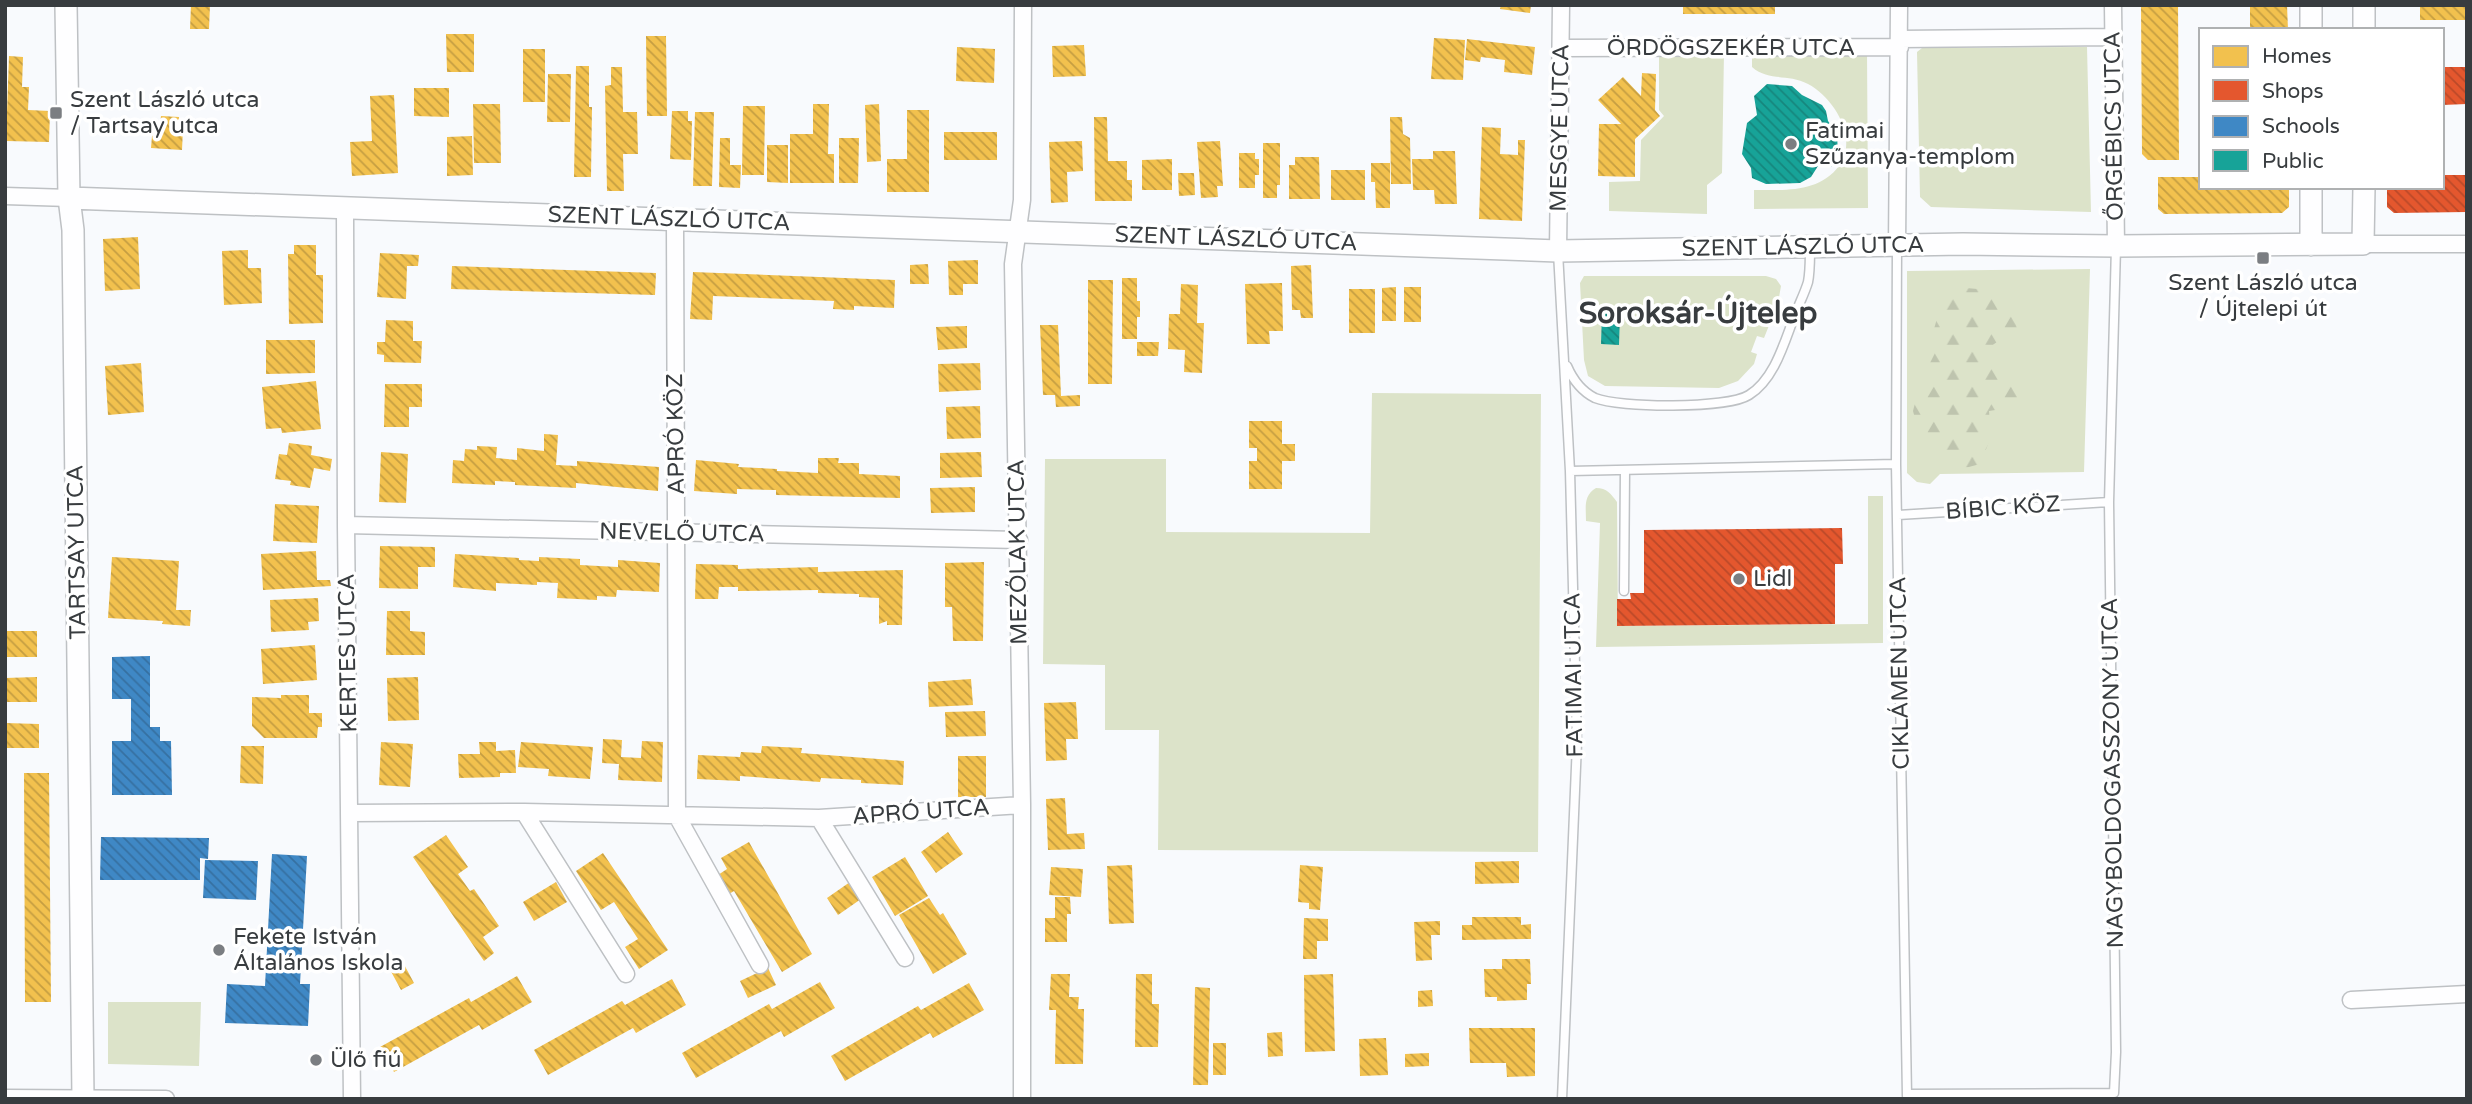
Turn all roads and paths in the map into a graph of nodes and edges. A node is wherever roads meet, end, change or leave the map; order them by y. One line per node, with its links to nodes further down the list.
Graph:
1 (66, 5): 16 (street, TARTSAY UTCA)
2 (1023, 5): 19 (street, MEZŐLAK UTCA)
3 (1561, 5): 12 (street, MESGYE UTCA)
4 (1899, 5): 11 (street)
5 (2113, 5): 10 (street, ŐRGÉBICS UTCA)
6 (2311, 5): 8 (street)
7 (2364, 5): 9 (street)
8 (2311, 28)
9 (2364, 28)
10 (2113, 37): 11 (street, ÖRDÖGSZEKÉR UTCA); 24 (street, ŐRGÉBICS UTCA)
11 (1900, 43): 12 (street, ÖRDÖGSZEKÉR UTCA); 25 (street)
12 (1561, 48): 26 (street, MESGYE UTCA)
13 (2311, 189): 22 (street)
14 (2364, 189): 20 (street)
15 (5, 196): 16 (street, SZENT LÁSZLÓ UTCA)
16 (69, 198): 17 (street, SZENT LÁSZLÓ UTCA); 49 (street, TARTSAY UTCA)
17 (345, 208): 18 (street, SZENT LÁSZLÓ UTCA); 33 (street, KERTES UTCA)
18 (675, 220): 19 (street, SZENT LÁSZLÓ UTCA); 34 (street, APRÓ KÖZ)
19 (1017, 230): 26 (street, SZENT LÁSZLÓ UTCA); 35 (street, MEZŐLAK UTCA)
20 (2364, 244): 21 (street, SZENT LÁSZLÓ UTCA); 22 (street, SZENT LÁSZLÓ UTCA)
21 (2467, 244)
22 (2311, 245): 24 (street, SZENT LÁSZLÓ UTCA)
23 (1811, 246): 25 (street, SZENT LÁSZLÓ UTCA); 26 (street, SZENT LÁSZLÓ UTCA); 27 (lane)
24 (2116, 246): 25 (street, SZENT LÁSZLÓ UTCA); 31 (lane, NAGYBOLDOGASSZONY UTCA)
25 (1897, 247): 28 (lane, CIKLÁMEN UTCA)
26 (1558, 251): 27 (lane, FATIMAI UTCA)
27 (1565, 361): 30 (lane, FATIMAI UTCA)
28 (1896, 464): 29 (lane); 32 (lane, CIKLÁMEN UTCA)
29 (1625, 470): 30 (lane); 36 (lane)
30 (1570, 471): 53 (lane, FATIMAI UTCA)
31 (2109, 502): 32 (lane, BÍBIC KÖZ); 47 (lane, NAGYBOLDOGASSZONY UTCA)
32 (1898, 514): 47 (lane, CIKLÁMEN UTCA)
33 (346, 525): 34 (street, NEVELŐ UTCA); 38 (street, KERTES UTCA)
34 (677, 533): 35 (street, NEVELŐ UTCA); 40 (street, APRÓ KÖZ)
35 (1019, 540): 37 (street, MEZŐLAK UTCA)
36 (1624, 591)
37 (1022, 805): 41 (street, APRÓ UTCA); 52 (street, MEZŐLAK UTCA)
38 (350, 813): 39 (street, APRÓ UTCA); 51 (street, KERTES UTCA)
39 (524, 813): 40 (street, APRÓ UTCA); 44 (street)
40 (677, 816): 41 (street, APRÓ UTCA); 43 (street)
41 (819, 818): 42 (street, APRÓ UTCA)
42 (905, 958)
43 (760, 965)
44 (626, 974)
45 (2467, 994): 46 (street)
46 (2351, 1000)
47 (1907, 1096)
48 (5, 1098): 49 (street)
49 (83, 1098): 50 (street)
50 (166, 1099)
51 (352, 1099)
52 (1022, 1099)
53 (1562, 1099)

